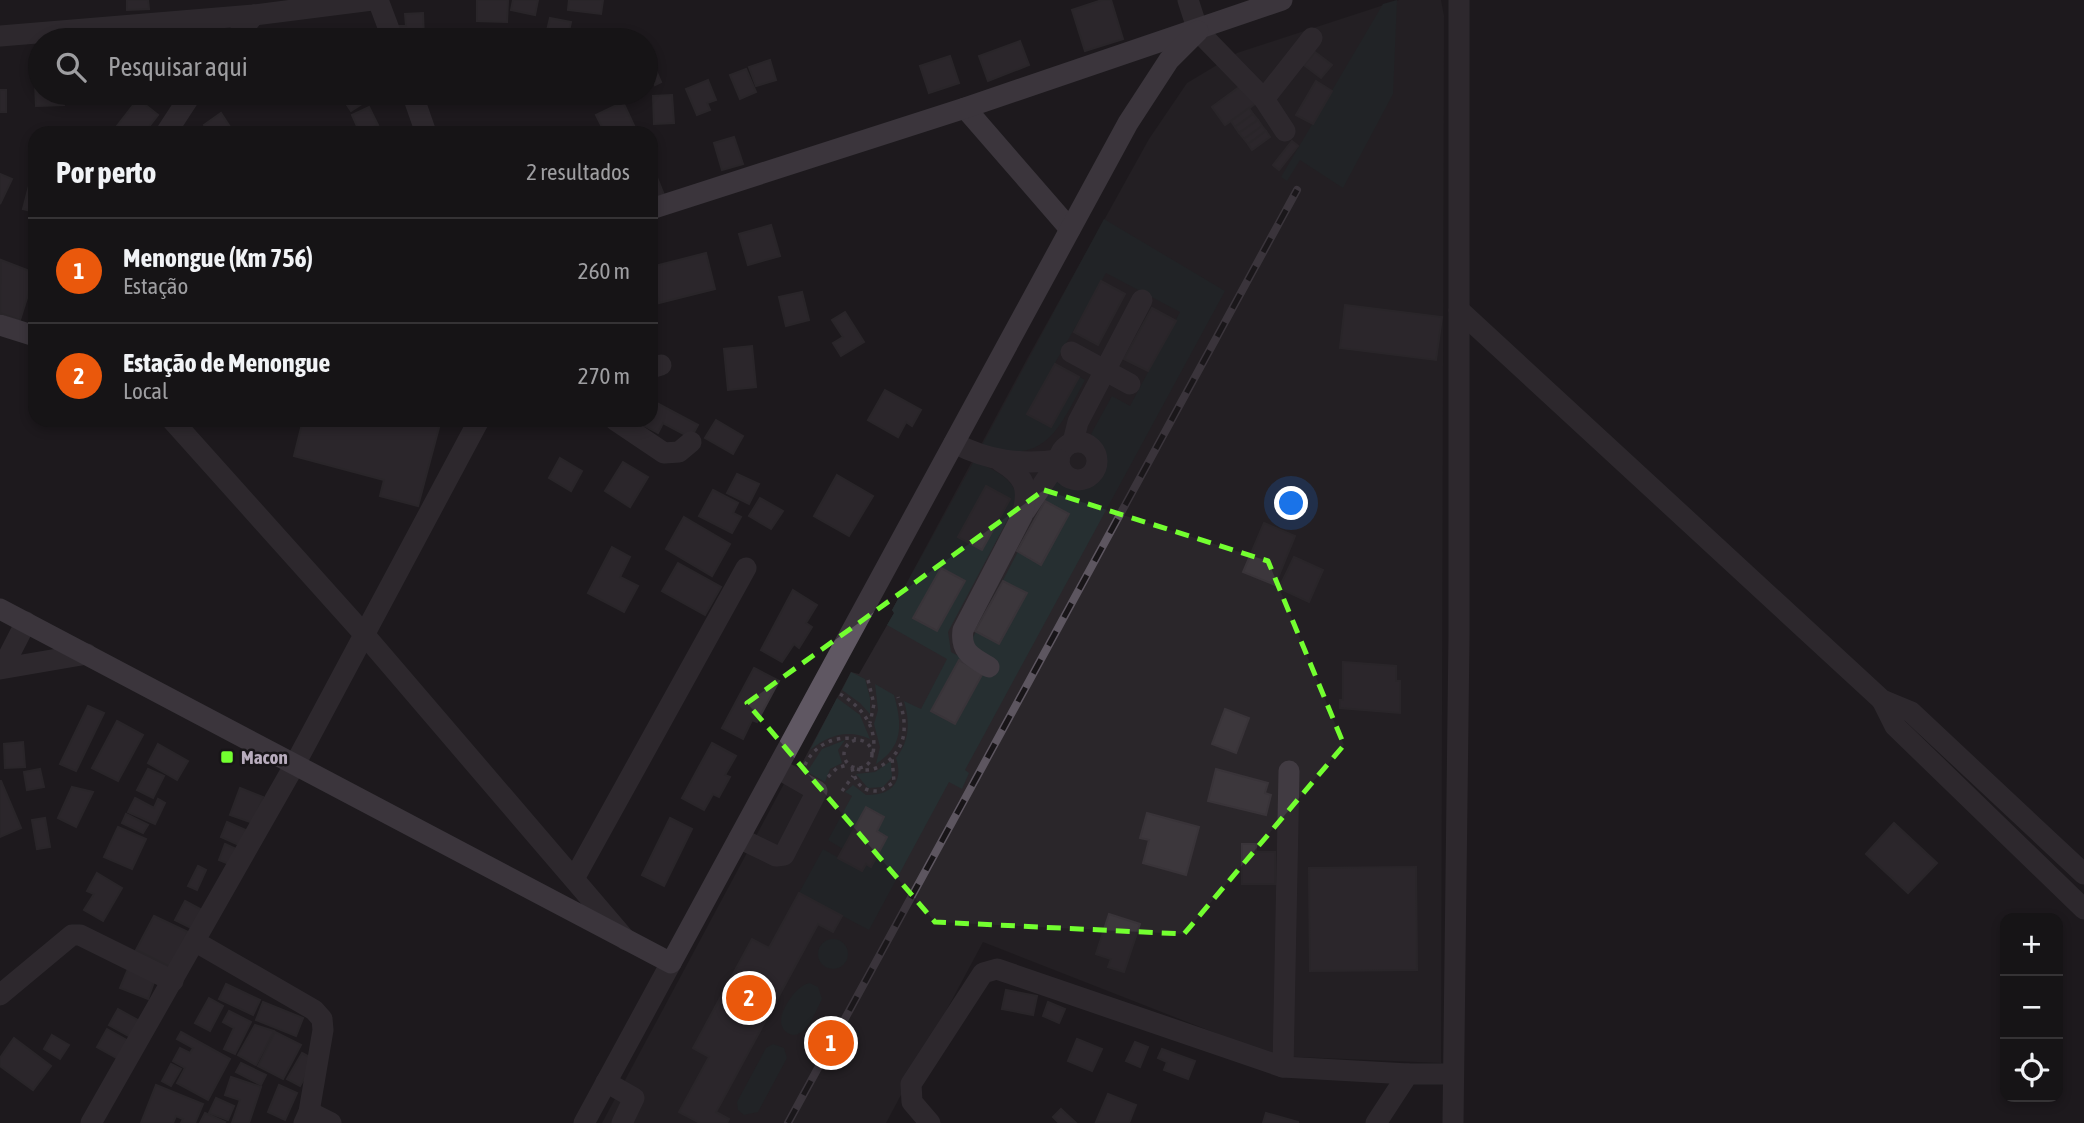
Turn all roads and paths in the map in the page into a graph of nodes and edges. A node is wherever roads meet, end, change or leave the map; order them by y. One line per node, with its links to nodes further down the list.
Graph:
1 (373, 0): 6 (street)
2 (378, 0): 9 (street)
3 (1188, 0): 10 (street)
4 (1282, 0): 10 (main road)
5 (1459, 0): 24 (street)
6 (254, 15): 7 (street); 8 (street)
7 (97, 28)
8 (244, 28)
9 (388, 28)
10 (1198, 31): 14 (street); 17 (main road); 22 (main road)
11 (28, 34): 12 (street)
12 (0, 36)
13 (1312, 38): 14 (street)
14 (1264, 99): 20 (street)
15 (184, 105): 18 (street)
16 (416, 105): 19 (street)
17 (965, 108): 21 (main road); 22 (main road)
18 (171, 126)
19 (424, 126)
20 (1284, 131)
21 (658, 207)
22 (1070, 229): 35 (main road)
23 (1142, 300): 28 (street)
24 (1459, 310): 49 (street); 73 (street)
25 (0, 327): 26 (main road)
26 (28, 334)
27 (1071, 352): 28 (street)
28 (1104, 369): 29 (street); 34 (street)
29 (1130, 384)
30 (178, 427): 42 (street)
31 (476, 427): 42 (street)
32 (625, 427): 33 (street)
33 (691, 442)
34 (1073, 442): 36 (street); 36 (street)
35 (954, 443): 37 (street); 56 (main road)
36 (1059, 460): 37 (street); 38 (street)
37 (1000, 461): 38 (street)
38 (1022, 516): 44 (street)
39 (746, 568): 64 (street)
40 (0, 609): 41 (main road)
41 (26, 622): 43 (main road); 45 (street)
42 (363, 633): 54 (street); 64 (street)
43 (88, 654): 45 (street); 54 (main road)
44 (989, 667)
45 (1, 668)
46 (868, 680): 50 (path)
47 (839, 694): 50 (path)
48 (898, 697): 53 (path)
49 (1882, 700): 63 (street); 65 (street)
50 (870, 723): 52 (path)
51 (858, 740): 52 (path); 55 (path); 57 (path)
52 (873, 755): 55 (path)
53 (892, 757): 55 (path); 59 (path)
54 (294, 766): 66 (main road); 67 (street)
55 (852, 767): 59 (path); 60 (path)
56 (777, 768): 62 (main road); 62 (street)
57 (803, 770)
58 (1289, 771): 71 (street)
59 (854, 776): 61 (path)
60 (828, 783)
61 (842, 791)
62 (739, 838): 68 (main road)
63 (2084, 874)
64 (575, 877): 66 (street)
65 (2084, 909)
66 (626, 940): 68 (main road)
67 (196, 942): 69 (street); 75 (street)
68 (671, 963): 74 (street)
69 (173, 981): 70 (street); 76 (street)
70 (0, 995)
71 (1283, 1067): 72 (street); 80 (street)
72 (1408, 1073): 73 (street); 81 (street)
73 (1453, 1073): 82 (street)
74 (606, 1082): 78 (street); 79 (street)
75 (307, 1118): 77 (street)
76 (91, 1123)
77 (331, 1123)
78 (583, 1123)
79 (622, 1123)
80 (930, 1123)
81 (1376, 1123)
82 (1453, 1123)

